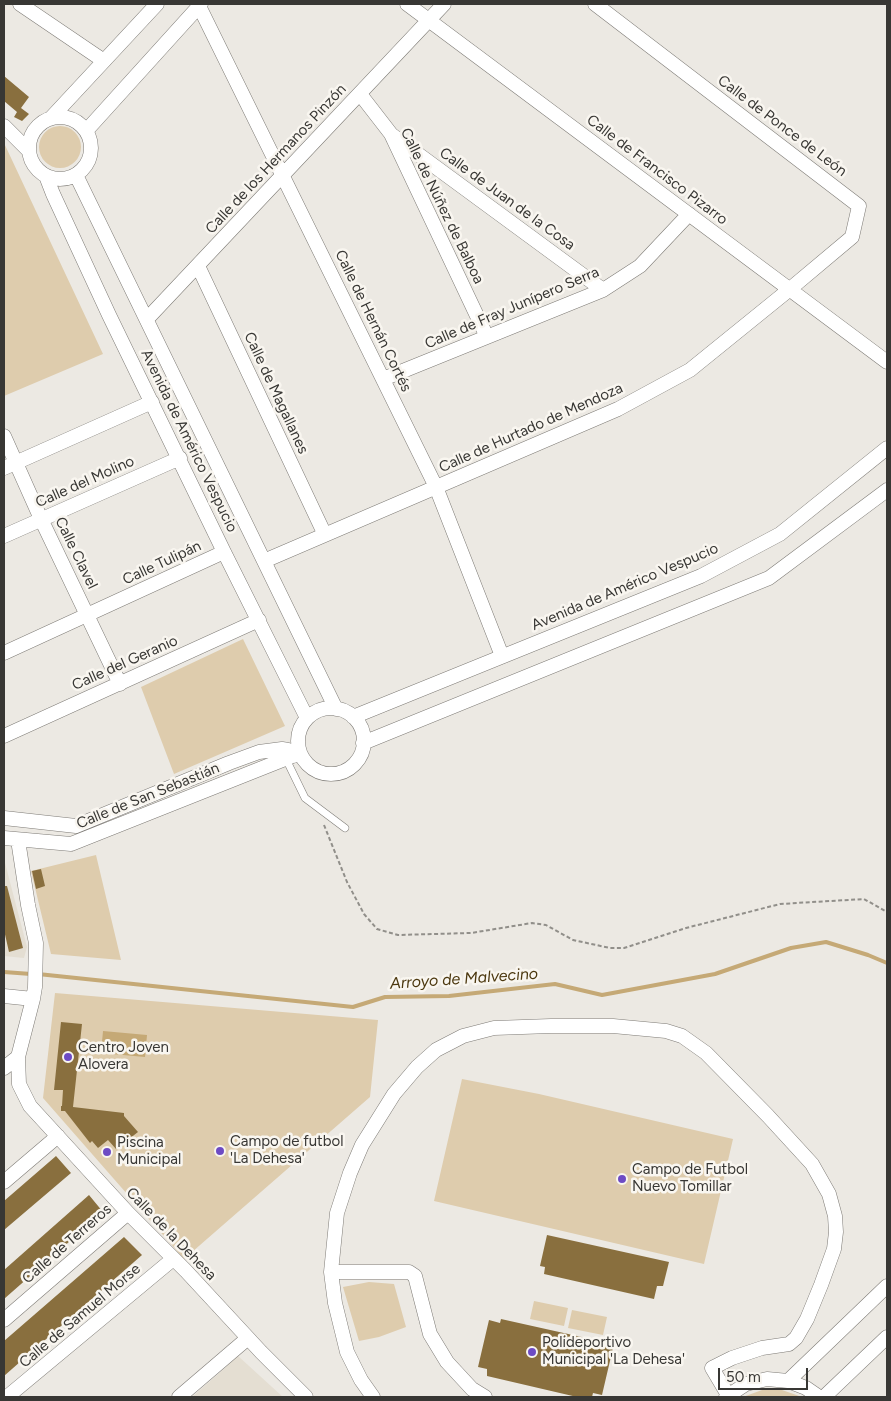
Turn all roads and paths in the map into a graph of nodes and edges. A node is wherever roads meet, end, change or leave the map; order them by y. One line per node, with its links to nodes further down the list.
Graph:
1 (20, 4): 8 (street)
2 (157, 4): 8 (street)
3 (407, 4): 7 (street, Calle de Francisco Pizarro)
4 (444, 4): 7 (street)
5 (595, 4): 20 (street, Calle de Ponce de León)
6 (200, 5): 11 (street); 16 (street, Calle de Hernán Cortés)
7 (429, 20): 9 (street, Calle de los Hermanos Pinzón); 18 (street, Calle de Francisco Pizarro)
8 (104, 60): 10 (street)
9 (360, 94): 13 (street, Calle de Núñez de Balboa); 16 (street, Calle de los Hermanos Pinzón)
10 (50, 119): 11 (street); 14 (street)
11 (86, 131): 15 (street)
12 (7, 133): 14 (street)
13 (391, 134): 21 (street, Calle de Juan de la Cosa); 23 (street, Calle de Núñez de Balboa)
14 (29, 151): 17 (street)
15 (76, 175): 17 (street); 22 (street, Avenida de Américo Vespucio)
16 (283, 175): 19 (street, Calle de los Hermanos Pinzón); 25 (street, Calle de Hernán Cortés)
17 (46, 176): 26 (street, Avenida de Américo Vespucio)
18 (689, 214): 20 (street, Calle de Francisco Pizarro); 21 (street, Calle de Fray Junípero Serra)
19 (198, 266): 22 (street, Calle de los Hermanos Pinzón); 34 (street, Calle de Magallanes)
20 (790, 289): 24 (street, Calle de Francisco Pizarro); 31 (street, Calle de Hurtado de Mendoza)
21 (604, 290): 23 (street, Calle de Fray Junípero Serra)
22 (147, 319): 37 (street, Avenida de Américo Vespucio)
23 (487, 337): 25 (street, Calle de Fray Junípero Serra)
24 (887, 362)
25 (383, 379): 31 (street, Calle de Hernán Cortés)
26 (152, 402): 29 (street, Avenida de Américo Vespucio); 30 (street)
27 (4, 436): 30 (street, Calle Clavel)
28 (887, 448): 41 (street, Avenida de Américo Vespucio)
29 (180, 458): 33 (street, Calle del Molino); 36 (street, Avenida de Américo Vespucio)
30 (10, 466): 33 (street, Calle Clavel)
31 (436, 487): 34 (street, Calle de Hurtado de Mendoza); 41 (street, Calle de Hernán Cortés)
32 (887, 490): 47 (street)
33 (41, 519): 35 (street, Calle del Molino); 38 (street, Calle Clavel)
34 (324, 535): 37 (street, Calle de Hurtado de Mendoza)
35 (4, 536)
36 (224, 552): 38 (street, Calle Tulipán); 39 (street, Avenida de Américo Vespucio)
37 (264, 561): 43 (street, Avenida de Américo Vespucio)
38 (88, 614): 40 (street, Calle Tulipán); 42 (street, Calle Clavel)
39 (260, 620): 42 (street, Calle del Geranio); 45 (street, Avenida de Américo Vespucio)
40 (4, 653)
41 (502, 656): 44 (street, Avenida de Américo Vespucio)
42 (120, 684): 46 (street, Calle del Geranio)
43 (336, 708): 44 (street); 45 (street)
44 (353, 717): 47 (street)
45 (307, 718): 48 (street)
46 (4, 736)
47 (364, 743): 48 (street)
48 (293, 756): 49 (lane); 50 (street); 53 (street, Calle de San Sebastián)
49 (317, 807): 51 (lane); 54 (path)
50 (4, 818)
51 (345, 828)
52 (4, 838): 53 (street, Calle de San Sebastián)
53 (18, 840): 55 (street, Calle de la Dehesa)
54 (887, 912)
55 (34, 993): 56 (street); 57 (street, Calle de la Dehesa)
56 (4, 996)
57 (18, 1057): 58 (street); 59 (street, Calle de la Dehesa)
58 (4, 1068)
59 (58, 1136): 60 (street); 61 (street, Calle de la Dehesa)
60 (4, 1182)
61 (128, 1213): 62 (street, Calle de la Dehesa); 65 (street, Calle de Terreros)
62 (173, 1259): 67 (street, Calle de la Dehesa); 70 (street, Calle de Samuel Morse)
63 (331, 1272): 69 (street); 73 (street); 74 (street)
64 (887, 1286): 68 (street)
65 (4, 1320)
66 (887, 1337): 76 (street)
67 (248, 1338): 71 (street); 72 (street, Calle de la Dehesa)
68 (788, 1381): 69 (street); 75 (street)
69 (727, 1396)
70 (7, 1397)
71 (179, 1397)
72 (306, 1397)
73 (373, 1397)
74 (485, 1397)
75 (819, 1397)
76 (824, 1397)

